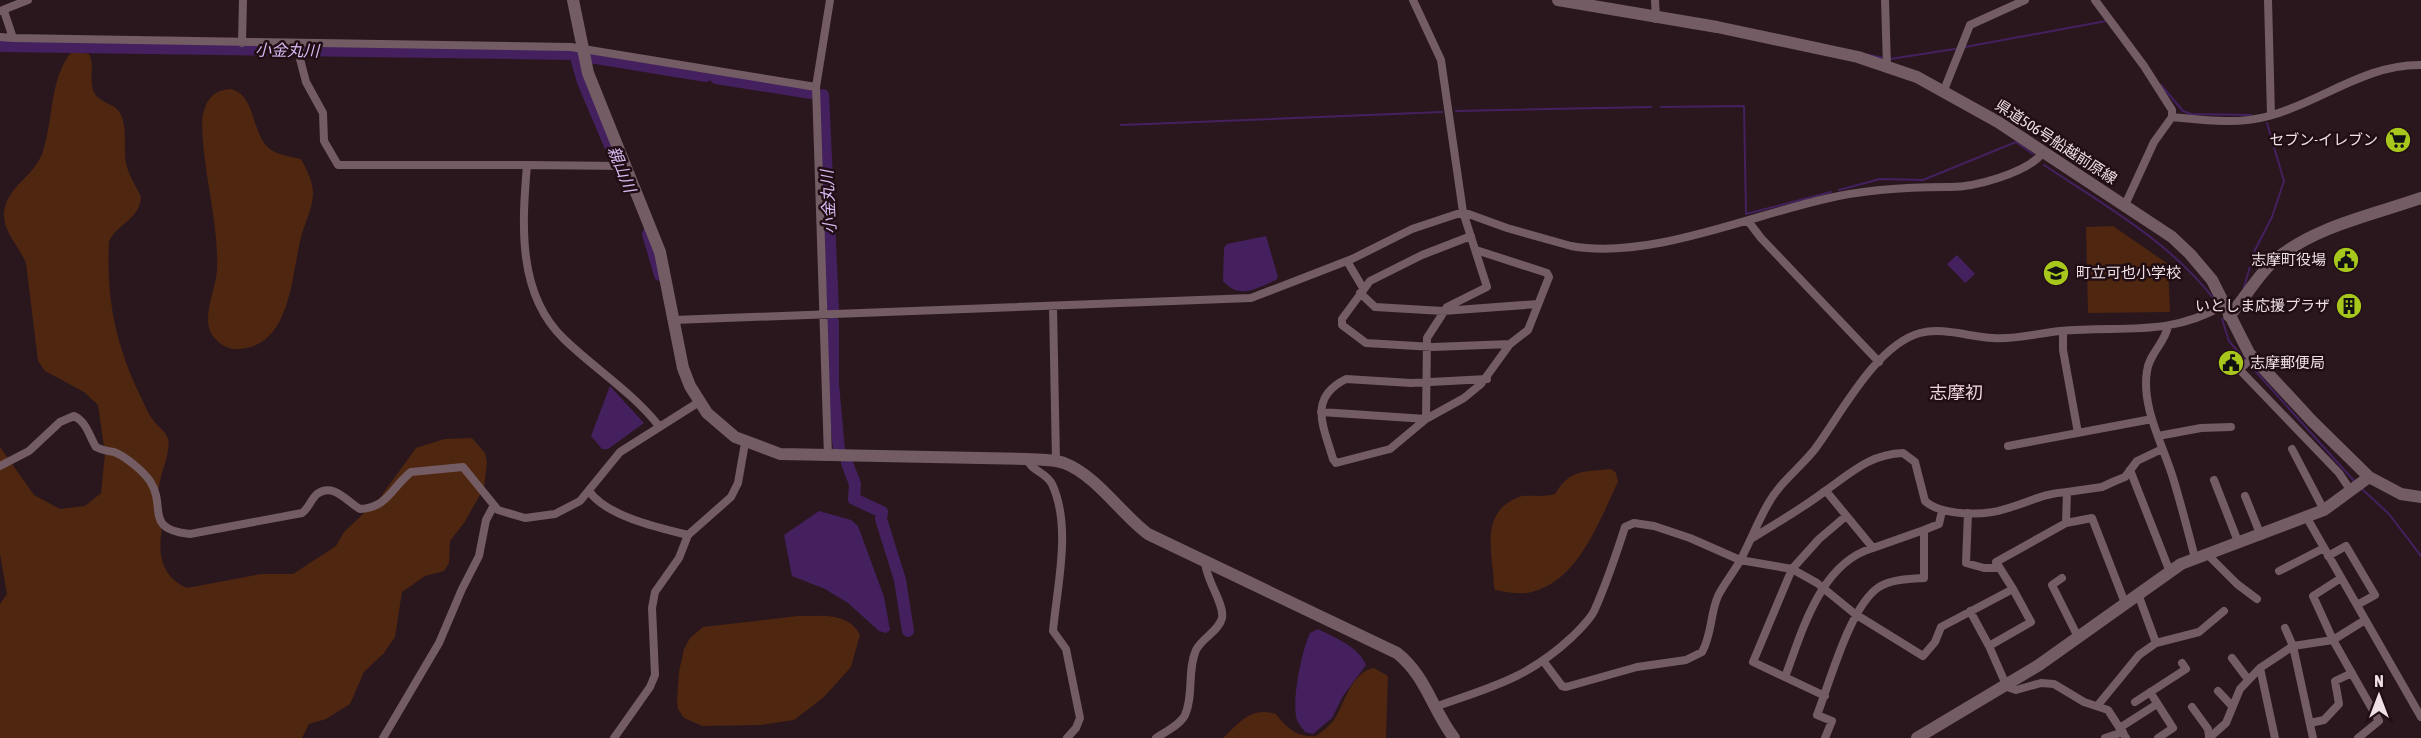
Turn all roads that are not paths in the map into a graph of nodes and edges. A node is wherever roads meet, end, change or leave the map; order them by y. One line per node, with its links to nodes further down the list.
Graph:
1 (28, 0): 12 (street)
2 (243, 0): 16 (street)
3 (573, 0): 18 (street)
4 (830, 0): 21 (street)
5 (1413, 0): 30 (street)
6 (1558, 0): 13 (street, 県道506号船越前原線)
7 (1655, 0): 13 (street)
8 (1885, 0): 19 (street)
9 (2025, 0): 22 (street)
10 (2095, 0): 24 (street)
11 (2268, 0): 23 (street)
12 (2, 11): 15 (street)
13 (1656, 19): 19 (street, 県道506号船越前原線)
14 (0, 37): 15 (street)
15 (13, 38): 16 (street)
16 (242, 43): 17 (street)
17 (300, 44): 18 (street); 26 (street)
18 (582, 50): 21 (street); 27 (street)
19 (1886, 60): 22 (street, 県道506号船越前原線)
20 (2421, 65): 23 (street)
21 (816, 87): 40 (street)
22 (1944, 90): 25 (street, 県道506号船越前原線)
23 (2271, 115): 24 (street)
24 (2172, 117): 29 (street)
25 (2043, 152): 29 (street, 県道506号船越前原線); 31 (street)
26 (527, 165): 27 (street); 54 (street)
27 (620, 166): 41 (street)
28 (2421, 198): 39 (street)
29 (2125, 205): 39 (street, 県道506号船越前原線)
30 (1463, 212): 31 (street); 32 (street); 34 (street)
31 (1748, 221): 47 (street)
32 (1471, 236): 33 (street); 35 (street)
33 (1476, 250): 36 (street); 38 (street)
34 (1347, 261): 35 (street); 37 (street)
35 (1361, 290): 38 (street); 45 (street)
36 (1538, 304): 38 (street); 44 (street)
37 (1053, 306): 40 (street); 64 (street)
38 (1443, 311): 45 (street)
39 (2227, 311): 42 (street); 46 (street, 県道506号船越前原線)
40 (824, 314): 41 (street); 62 (street)
41 (674, 320): 50 (street)
42 (2168, 326): 43 (street); 52 (street)
43 (2063, 331): 47 (street); 56 (street)
44 (1510, 344): 45 (street); 48 (street)
45 (1426, 346): 49 (street)
46 (2254, 358): 67 (street, 県道506号船越前原線); 69 (street)
47 (1880, 362): 85 (street)
48 (1487, 379): 49 (street); 53 (street)
49 (1428, 383): 51 (street); 53 (street)
50 (699, 402): 54 (street); 58 (street)
51 (1321, 412): 53 (street); 53 (street)
52 (2152, 418): 56 (street); 57 (street)
53 (1426, 419)
54 (658, 426): 70 (street)
55 (2231, 427): 57 (street)
56 (2078, 433): 59 (street)
57 (2158, 436): 60 (street)
58 (744, 443): 62 (street); 83 (street)
59 (2008, 446)
60 (2162, 449): 66 (street); 89 (street)
61 (2292, 449): 76 (street)
62 (828, 457): 63 (street)
63 (1027, 459): 64 (street); 137 (street)
64 (1056, 461): 91 (street)
65 (0, 466): 75 (street)
66 (2130, 470): 72 (street); 94 (street)
67 (2369, 477): 69 (street); 74 (street, 県道506号船越前原線)
68 (2214, 480): 86 (street)
69 (2352, 490): 76 (street)
70 (589, 491): 75 (street); 83 (street)
71 (1826, 491): 77 (street); 79 (street); 85 (street)
72 (2067, 492): 78 (street); 81 (street)
73 (2245, 496): 84 (street)
74 (2421, 497)
75 (494, 507): 135 (street)
76 (2324, 510): 80 (street)
77 (1942, 511): 78 (street); 82 (street)
78 (1968, 513): 92 (street)
79 (1846, 516): 87 (street); 93 (street)
80 (2307, 518): 84 (street); 88 (street)
81 (2066, 523): 92 (street); 102 (street)
82 (1924, 531): 87 (street); 106 (street)
83 (688, 535): 136 (street)
84 (2260, 536): 86 (street)
85 (1750, 539): 90 (street)
86 (2239, 544): 89 (street)
87 (1873, 548): 98 (street)
88 (2326, 552): 95 (street); 96 (street); 103 (street)
89 (2201, 556): 94 (street); 101 (street)
90 (1740, 560): 93 (street); 115 (street); 115 (street)
91 (1204, 561): 129 (street); 138 (street)
92 (1999, 568): 99 (street)
93 (1792, 569): 98 (street); 119 (street)
94 (2170, 572): 100 (street)
95 (2279, 572)
96 (2341, 578): 103 (street); 110 (street)
97 (2062, 579): 109 (street)
98 (1822, 588): 106 (street); 119 (street)
99 (2013, 589): 104 (street); 112 (street)
100 (2138, 594): 102 (street); 111 (street)
101 (2257, 599)
102 (2126, 603): 109 (street)
103 (2356, 605): 107 (street)
104 (1970, 611): 106 (street); 112 (street)
105 (2224, 611): 111 (street)
106 (1855, 614): 124 (street)
107 (2365, 621): 110 (street); 131 (street)
108 (2285, 628): 113 (street)
109 (2078, 637): 121 (street)
110 (2333, 640): 113 (street); 118 (street)
111 (2156, 643): 127 (street)
112 (1989, 646): 121 (street)
113 (2293, 646): 117 (street); 132 (street)
114 (2232, 658): 120 (street)
115 (1544, 662): 129 (street)
116 (2182, 663): 123 (street)
117 (2260, 668): 120 (street); 144 (street)
118 (2352, 673): 132 (street); 146 (street)
119 (1785, 677): 124 (street)
120 (2247, 678): 128 (street)
121 (2007, 687): 127 (street); 141 (street)
122 (2218, 691): 128 (street)
123 (2150, 692): 125 (street); 126 (street)
124 (1825, 696): 140 (street)
125 (2135, 702)
126 (2157, 704): 133 (street); 143 (street)
127 (2098, 705): 133 (street)
128 (2232, 706): 134 (street)
129 (1435, 707): 139 (street)
130 (2192, 707): 134 (street)
131 (2421, 717)
132 (2310, 723): 145 (street)
133 (2123, 732): 142 (street)
134 (2209, 737)
135 (383, 738)
136 (614, 738)
137 (1067, 738)
138 (1156, 738)
139 (1454, 738)
140 (1825, 738)
141 (1917, 738)
142 (2105, 738)
143 (2158, 738)
144 (2275, 738)
145 (2313, 738)
146 (2358, 738)

